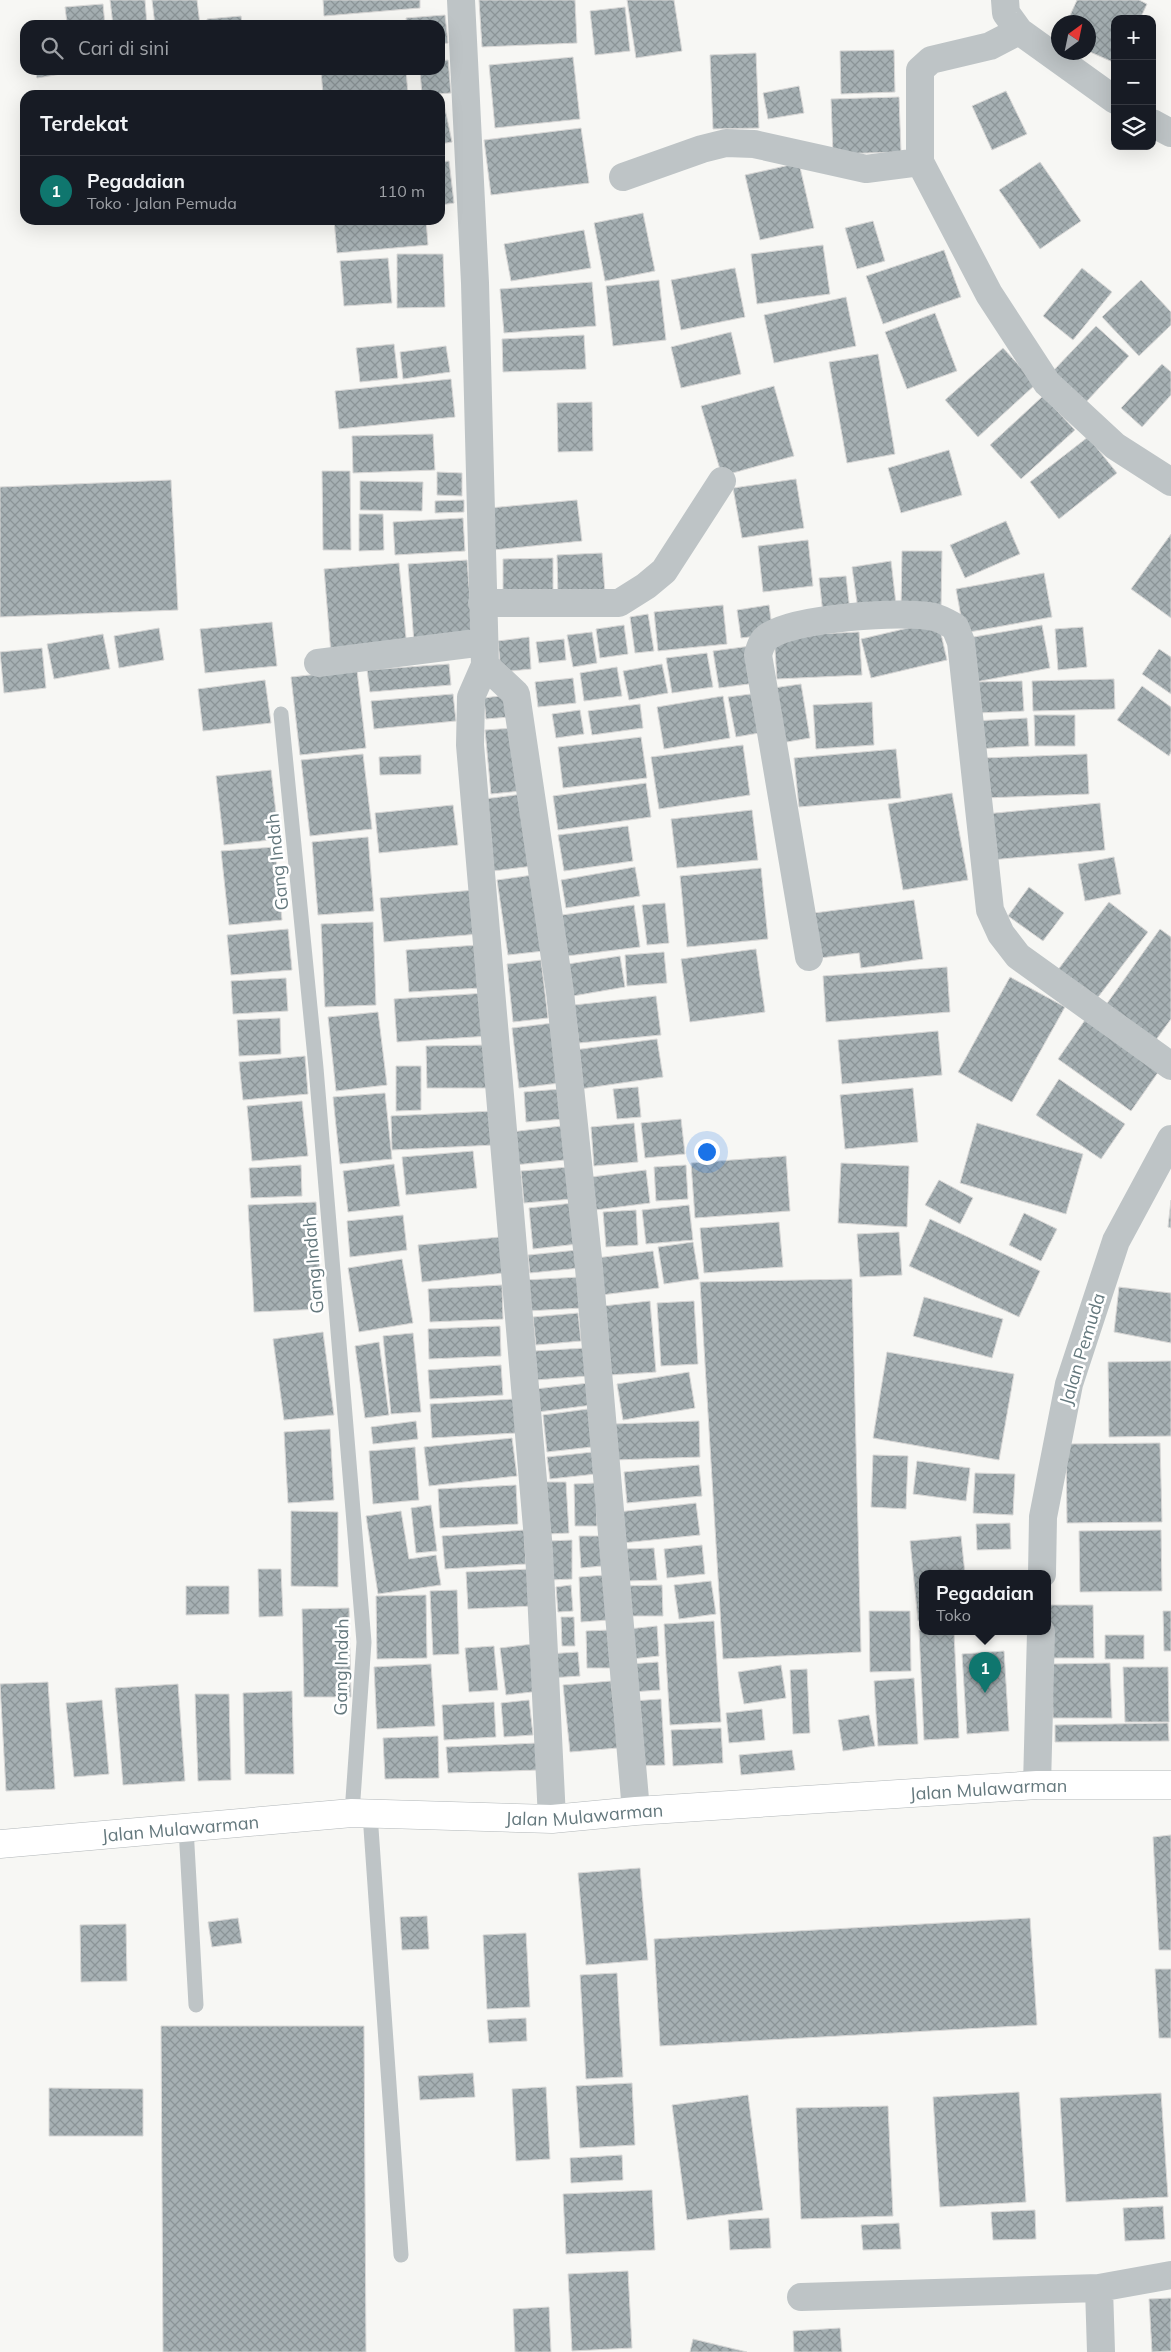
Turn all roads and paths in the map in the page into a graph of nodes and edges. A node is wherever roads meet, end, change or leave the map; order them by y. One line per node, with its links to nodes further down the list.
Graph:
1 (460, 0): 11 (street)
2 (1005, 0): 3 (street)
3 (1019, 31): 4 (street); 7 (street)
4 (1111, 97)
5 (1156, 125): 6 (street)
6 (1171, 133)
7 (920, 162): 8 (street); 10 (street)
8 (623, 177)
9 (722, 480): 11 (street)
10 (1171, 482)
11 (482, 604): 12 (street)
12 (485, 654): 13 (street); 22 (street); 24 (street)
13 (318, 664)
14 (281, 714): 23 (lane, Gang Indah)
15 (809, 957): 16 (street)
16 (1171, 1066)
17 (1171, 1139): 18 (street, Jalan Pemuda)
18 (1042, 1570)
19 (1041, 1635): 20 (street)
20 (1037, 1785): 21 (highway, Jalan Mulawarman); 22 (highway, Jalan Mulawarman)
21 (1171, 1785)
22 (636, 1811): 24 (highway, Jalan Mulawarman)
23 (361, 1813): 24 (highway, Jalan Mulawarman); 25 (highway, Jalan Mulawarman); 28 (lane, Gang Indah)
24 (552, 1820)
25 (186, 1828): 26 (highway, Jalan Mulawarman); 27 (lane)
26 (0, 1844)
27 (196, 2005)
28 (401, 2255)
29 (1171, 2275): 30 (street)
30 (1099, 2288): 31 (street); 32 (street)
31 (801, 2297)
32 (1100, 2352)

